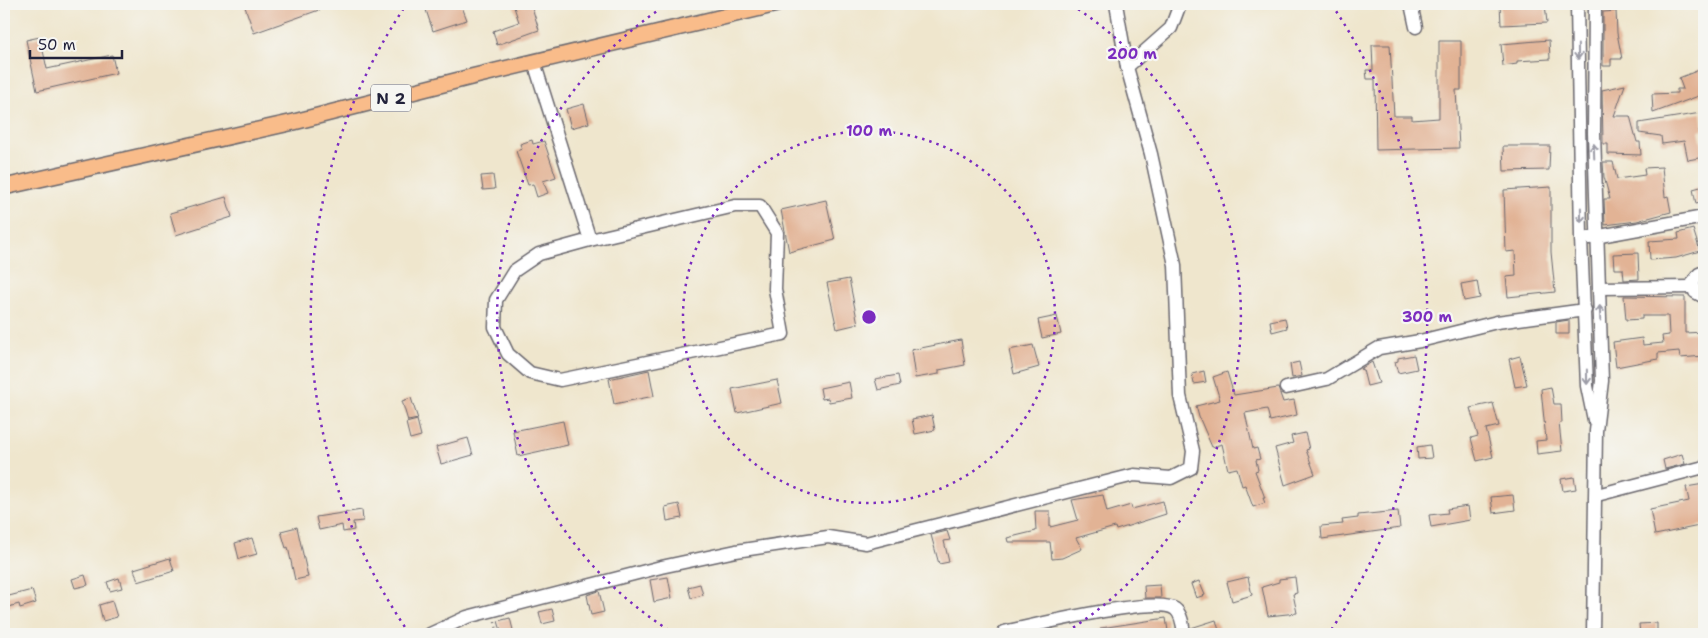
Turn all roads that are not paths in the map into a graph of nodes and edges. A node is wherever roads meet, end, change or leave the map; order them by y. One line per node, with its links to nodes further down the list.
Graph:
1 (777, 4): 8 (main road, N 2)
2 (1116, 4): 9 (street)
3 (1180, 4): 9 (street)
4 (1411, 4): 7 (street)
5 (1577, 4): 13 (street, one-way to 13)
6 (1595, 4): 12 (street, one-way to 6)
7 (1416, 27)
8 (534, 62): 10 (main road, N 2); 14 (street)
9 (1127, 67): 25 (street)
10 (4, 187)
11 (1704, 217): 12 (street)
12 (1597, 237): 13 (street); 17 (street)
13 (1581, 238): 19 (street)
14 (590, 240): 14 (street)
15 (1704, 272): 16 (street)
16 (1693, 287): 17 (street); 18 (street)
17 (1599, 288): 21 (street, one-way to 17)
18 (1704, 297)
19 (1585, 310): 20 (street); 21 (street, one-way to 21)
20 (1286, 388)
21 (1596, 431): 23 (street)
22 (1704, 467): 23 (street)
23 (1597, 495): 27 (street)
24 (1004, 632): 26 (street)
25 (430, 634)
26 (1184, 634)
27 (1593, 634)

